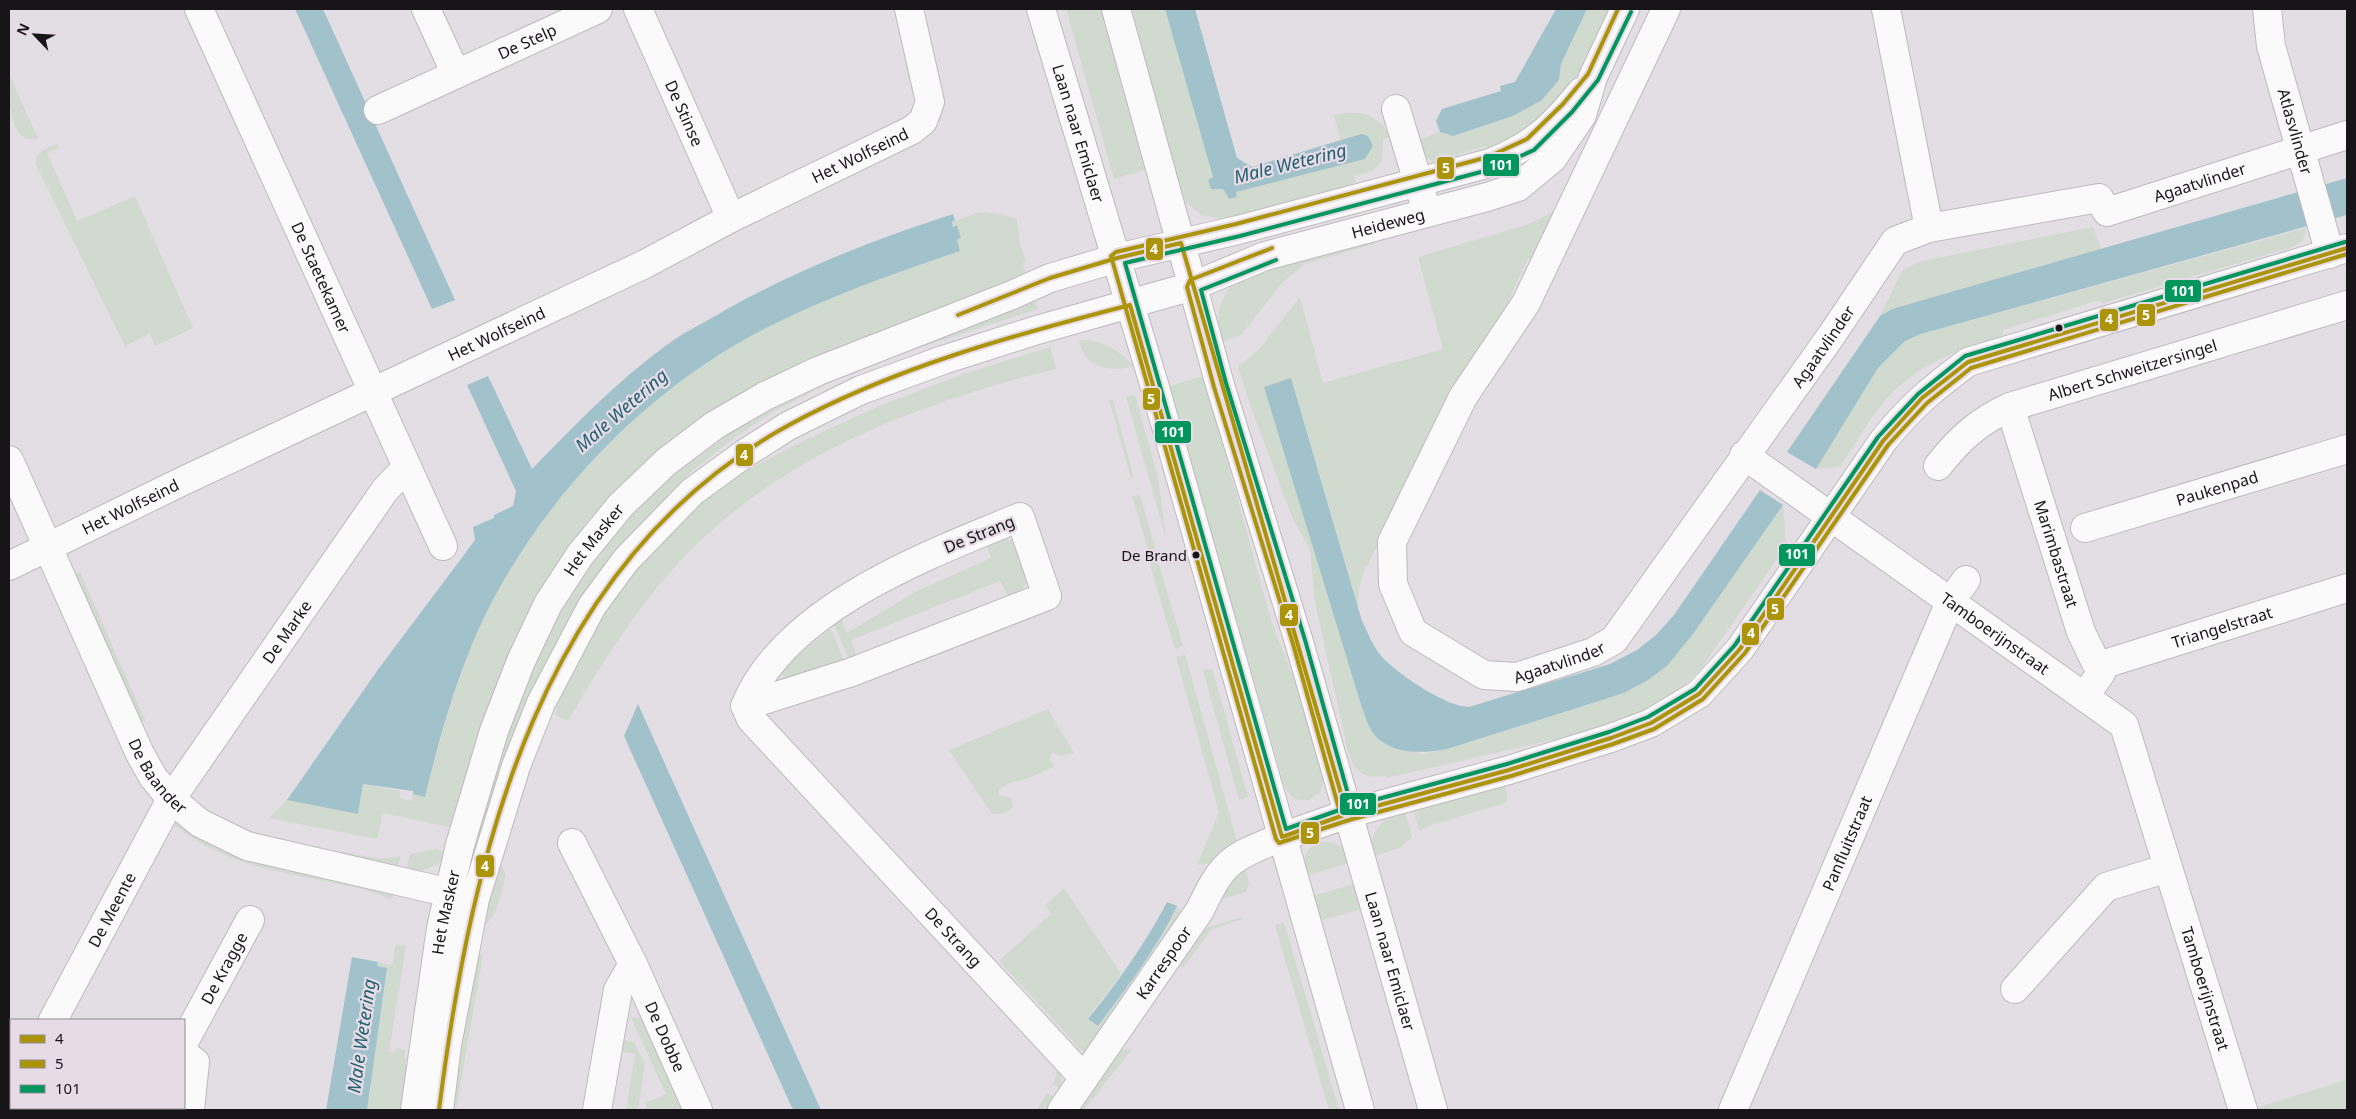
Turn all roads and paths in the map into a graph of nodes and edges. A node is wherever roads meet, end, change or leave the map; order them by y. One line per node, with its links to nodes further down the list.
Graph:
1 (199, 9): 28 (street, De Staetekamer)
2 (426, 9): 12 (street)
3 (598, 9): 12 (street, De Stelp)
4 (638, 9): 20 (street, De Stinse)
5 (908, 9): 20 (street, Het Wolfseind)
6 (1041, 9): 24 (street, Laan naar Emiclaer)
7 (1116, 9): 22 (street, Laan naar Emiclaer)
8 (1625, 9): 13 (street, Heideweg)
9 (1666, 9): 31 (street, Agaatvlinder)
10 (1889, 9): 21 (street)
11 (2267, 9): 17 (street, Atlasvlinder)
12 (456, 74): 15 (street, De Stelp)
13 (1593, 77): 18 (street, Heideweg); 19 (street, Heideweg)
14 (1396, 109): 18 (street)
15 (378, 110)
16 (2347, 135): 17 (street)
17 (2300, 150): 21 (street, Agaatvlinder); 23 (street, Atlasvlinder)
18 (1417, 181): 19 (street); 22 (street, Heideweg)
19 (1427, 212): 25 (street, Heideweg)
20 (731, 218): 28 (street, Het Wolfseind)
21 (1929, 228): 31 (street, Agaatvlinder)
22 (1181, 243): 24 (street); 25 (street, Laan naar Emiclaer)
23 (2333, 244): 35 (street)
24 (1116, 258): 26 (street, Laan naar Emiclaer); 51 (street, Het Masker)
25 (1192, 286): 26 (street, Heideweg); 47 (street, Laan naar Emiclaer)
26 (1130, 305): 48 (street, Laan naar Emiclaer); 51 (street, Het Masker)
27 (2347, 305): 29 (street, Albert Schweitzersingel)
28 (373, 393): 34 (street, De Staetekamer); 37 (street, Het Wolfseind)
29 (2010, 406): 33 (street, Albert Schweitzersingel); 43 (street, Marimbastraat)
30 (2347, 449): 36 (street, Paukenpad)
31 (1744, 455): 35 (street, Tamboerijnstraat)
32 (9, 460): 37 (street, De Baander)
33 (1938, 466)
34 (407, 468): 38 (street, De Staetekamer); 46 (street, De Marke)
35 (1831, 516): 42 (street, Tamboerijnstraat); 47 (street)
36 (2085, 528)
37 (48, 546): 39 (street, Het Wolfseind); 46 (street, De Baander)
38 (444, 546)
39 (9, 566)
40 (1966, 580): 42 (street, Panfluitstraat)
41 (2347, 588): 43 (street, Triangelstraat)
42 (1950, 602): 44 (street, Tamboerijnstraat); 67 (street, Panfluitstraat)
43 (2098, 666): 44 (street)
44 (2085, 696): 50 (street, Tamboerijnstraat)
45 (745, 706): 45 (street, De Strang); 58 (street, De Strang)
46 (171, 799): 51 (street, De Baander); 55 (street, De Meente)
47 (1347, 814): 48 (street); 66 (street, Laan naar Emiclaer)
48 (1282, 837): 58 (street, Karrespoor); 65 (street, Laan naar Emiclaer)
49 (572, 843): 53 (street, De Dobbe)
50 (2168, 868): 54 (street); 68 (street, Tamboerijnstraat)
51 (462, 896): 60 (street, Het Masker); 61 (street, Het Masker)
52 (250, 920): 56 (street, De Kragge)
53 (633, 964): 62 (street); 63 (street, De Dobbe)
54 (2015, 989)
55 (54, 1019)
56 (185, 1040)
57 (185, 1055): 59 (street)
58 (1084, 1078): 64 (street, Karrespoor)
59 (190, 1110)
60 (414, 1110)
61 (439, 1110)
62 (597, 1110)
63 (698, 1110)
64 (1062, 1110)
65 (1360, 1110)
66 (1433, 1110)
67 (1733, 1110)
68 (2243, 1110)

